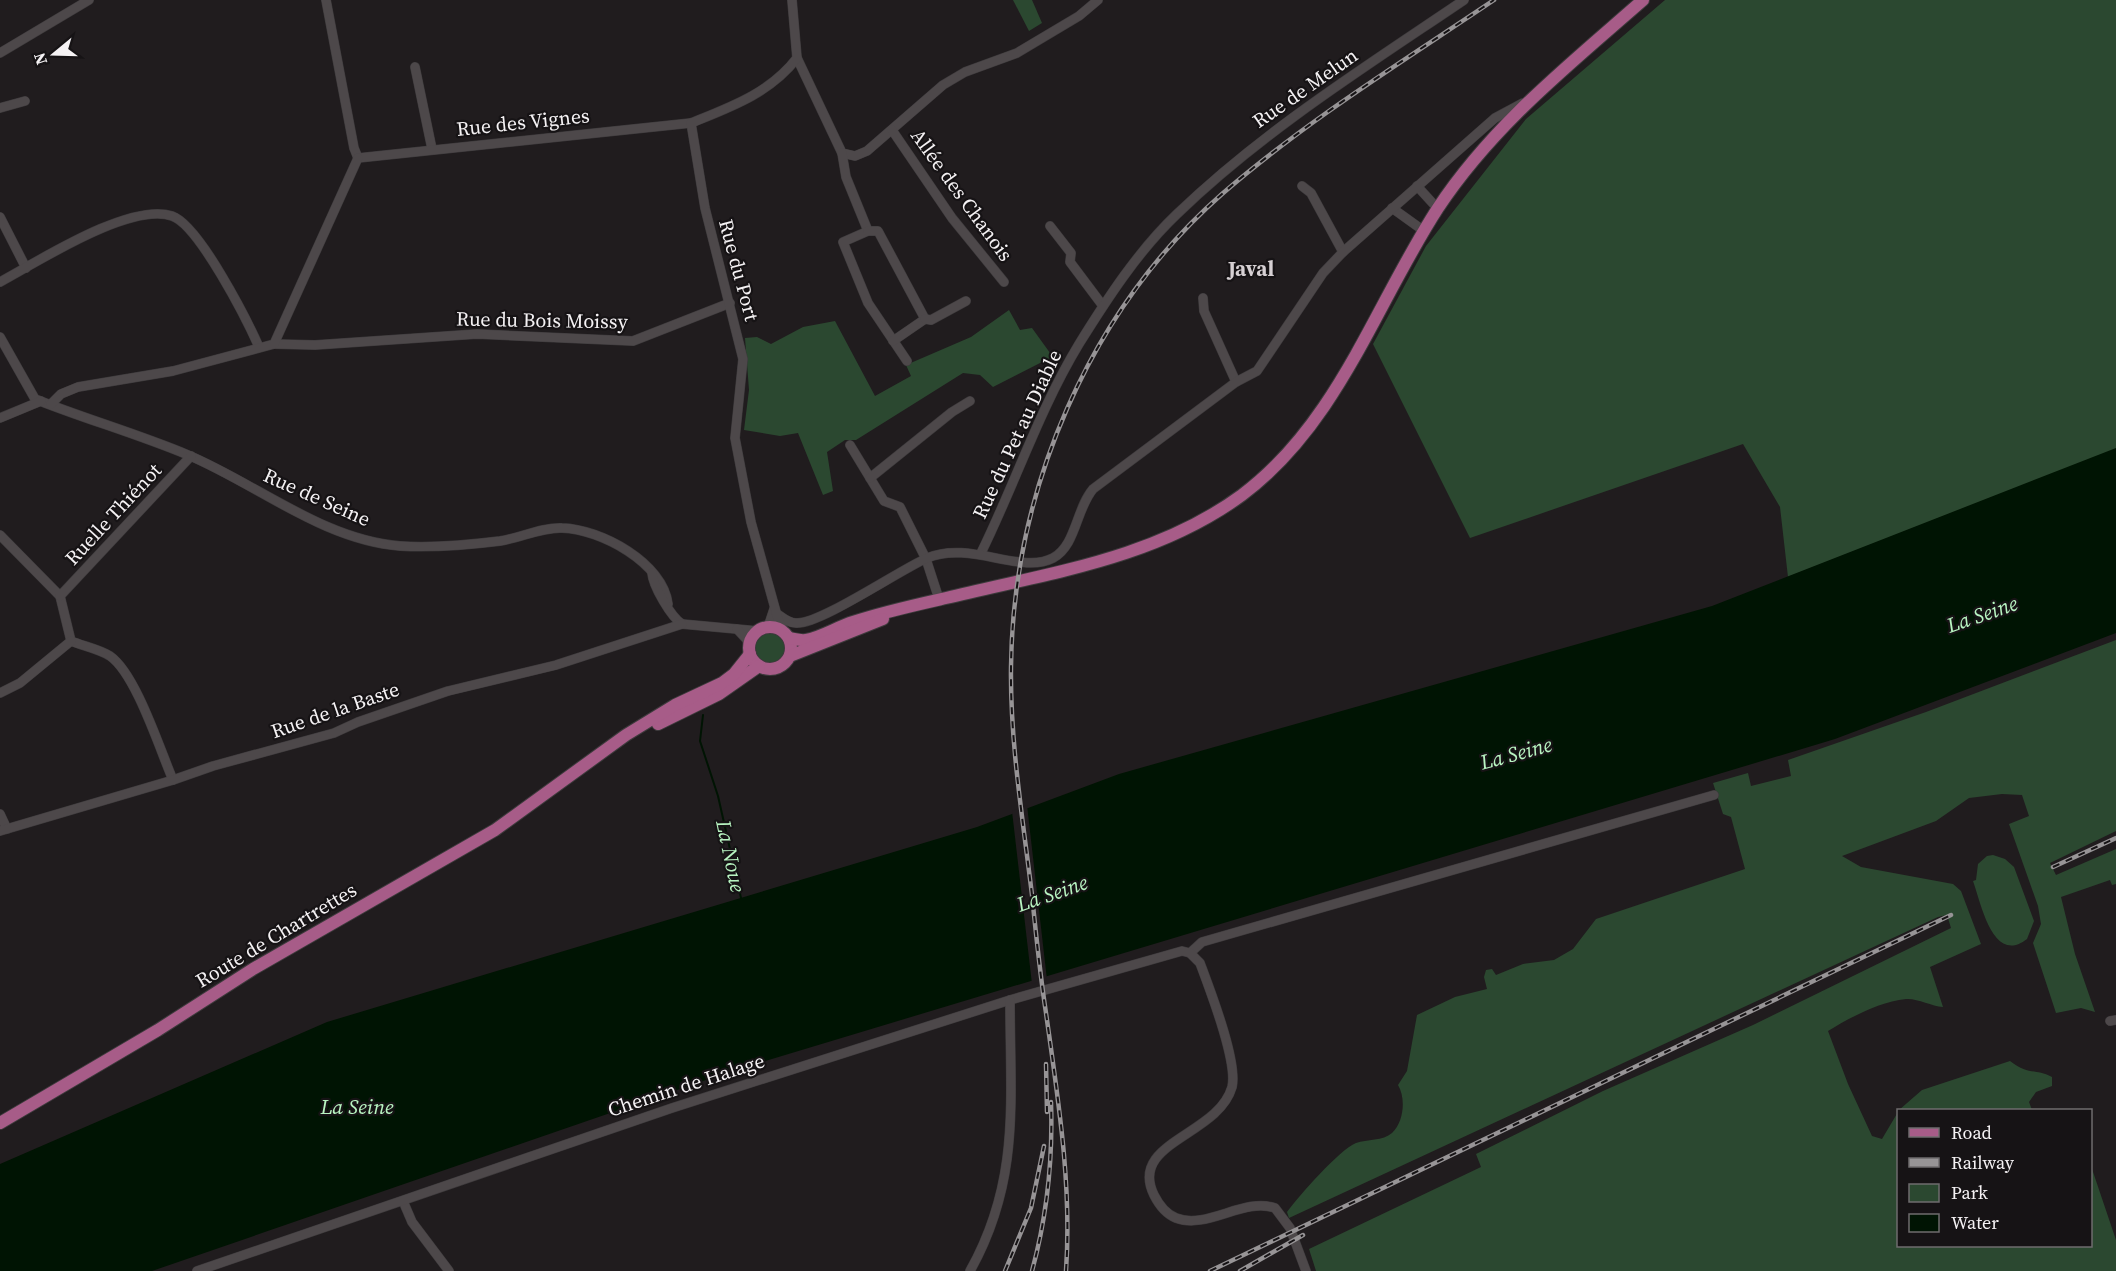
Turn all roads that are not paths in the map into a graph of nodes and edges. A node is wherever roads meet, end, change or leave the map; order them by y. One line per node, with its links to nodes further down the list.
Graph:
1 (90, 0): 7 (street)
2 (326, 0): 17 (street)
3 (792, 0): 8 (street)
4 (1098, 0): 14 (street)
5 (1464, 0): 22 (street, Rue de Melun)
6 (1644, 0): 10 (main road)
7 (0, 53)
8 (797, 58): 13 (street); 16 (street)
9 (415, 67): 15 (street)
10 (1528, 100): 19 (street); 21 (main road)
11 (25, 101): 12 (street)
12 (0, 108)
13 (691, 123): 15 (street, Rue des Vignes); 33 (street, Rue du Port)
14 (892, 130): 16 (street); 30 (street, Allée des Chanois)
15 (432, 149): 17 (street, Rue des Vignes)
16 (842, 153): 25 (street)
17 (358, 158): 38 (street)
18 (1302, 186): 27 (street)
19 (1417, 186): 20 (street); 21 (street)
20 (1392, 208): 26 (street); 27 (street)
21 (1437, 209): 26 (main road)
22 (1175, 215): 34 (street, Rue du Pet au Diable)
23 (0, 217): 28 (street)
24 (1050, 226): 34 (street)
25 (868, 231): 35 (street); 37 (street)
26 (1424, 231): 52 (main road)
27 (1343, 252): 41 (street)
28 (26, 268): 29 (street); 39 (street)
29 (0, 282)
30 (1004, 282)
31 (1203, 298): 41 (street)
32 (966, 301): 35 (street)
33 (730, 303): 38 (street, Rue du Bois Moissy); 53 (street, Rue du Port)
34 (1103, 306): 49 (street, Rue du Pet au Diable)
35 (925, 319): 37 (street)
36 (0, 338): 43 (street)
37 (893, 341): 40 (street)
38 (274, 344): 39 (street, Rue du Bois Moissy)
39 (259, 347): 43 (street, Rue du Bois Moissy)
40 (907, 361)
41 (1236, 382): 49 (street)
42 (970, 401): 47 (street)
43 (46, 403): 44 (street, Rue du Bois Moissy); 46 (street, Rue de Seine)
44 (0, 418)
45 (850, 445): 47 (street)
46 (191, 456): 51 (street, Ruelle Thiénot); 55 (street, Rue de Seine)
47 (870, 478): 50 (street)
48 (0, 535): 51 (street)
49 (981, 553): 50 (street)
50 (926, 559): 52 (street); 53 (street)
51 (60, 596): 59 (street)
52 (939, 599): 54 (main road)
53 (775, 610): 57 (street); 58 (street, Rue du Port)
54 (897, 610): 58 (main road); 61 (main road)
55 (682, 624): 56 (street); 65 (street, Rue de la Baste)
56 (737, 629): 57 (street); 60 (street)
57 (763, 629): 58 (main road); 60 (main road)
58 (787, 635): 61 (main road)
59 (71, 641): 63 (street); 65 (street)
60 (750, 648): 62 (main road); 64 (main road, Route de Chartrettes)
61 (790, 656): 62 (main road)
62 (759, 666): 64 (main road, Route de Chartrettes)
63 (0, 693)
64 (569, 777): 71 (main road, Route de Chartrettes)
65 (173, 780): 68 (street, Rue de la Baste)
66 (1714, 795): 69 (street)
67 (0, 814): 68 (street)
68 (3, 830)
69 (1190, 953): 70 (street, Chemin de Halage); 76 (street)
70 (1010, 999): 72 (street, Chemin de Halage); 75 (street)
71 (0, 1123)
72 (403, 1201): 73 (street, Chemin de Halage); 74 (street)
73 (197, 1271)
74 (449, 1271)
75 (970, 1271)
76 (1306, 1271)

